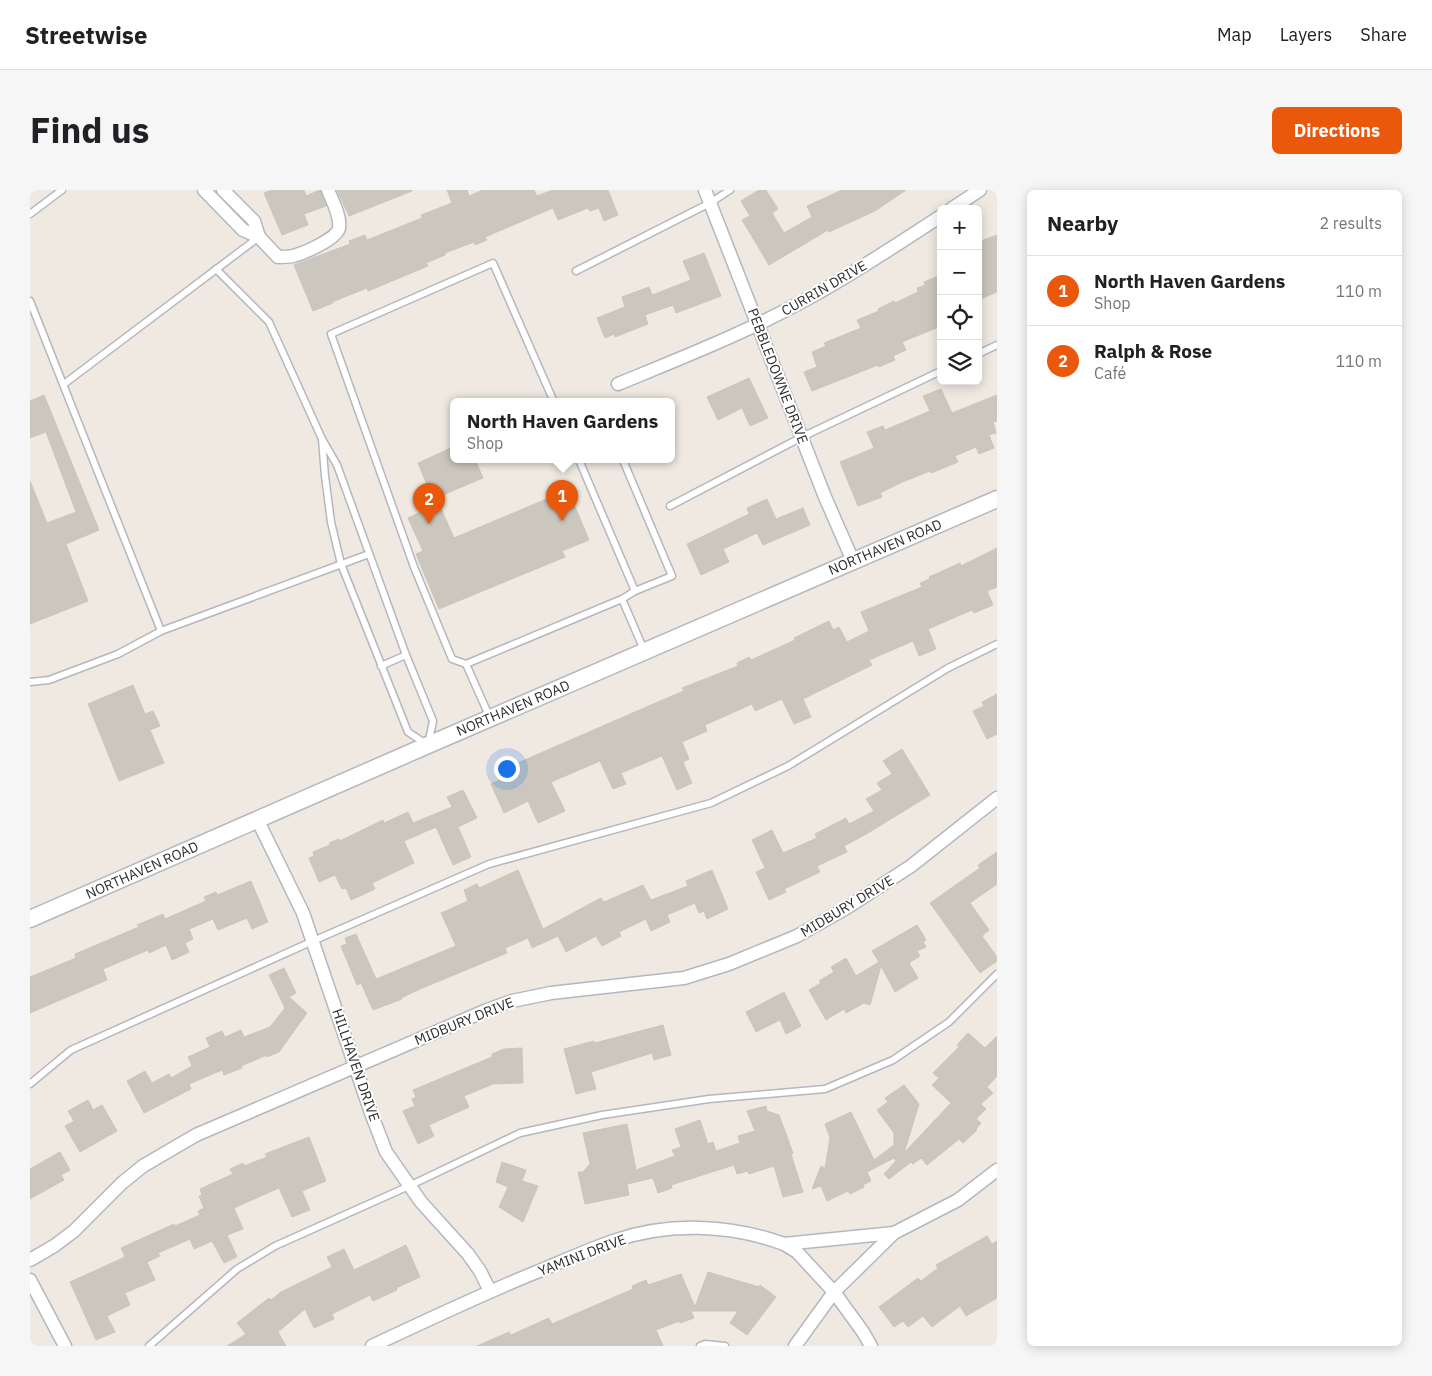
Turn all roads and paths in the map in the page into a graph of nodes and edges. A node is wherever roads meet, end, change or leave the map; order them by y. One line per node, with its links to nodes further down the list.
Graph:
1 (62, 190): 10 (lane)
2 (204, 190): 12 (street)
3 (223, 190): 12 (street)
4 (328, 190): 12 (street)
5 (705, 190): 8 (street, PEBBLEDOWNE DRIVE)
6 (730, 190): 8 (lane)
7 (980, 190): 9 (street)
8 (710, 203): 14 (lane); 16 (street, PEBBLEDOWNE DRIVE)
9 (958, 205)
10 (30, 214)
11 (937, 219): 16 (street, CURRIN DRIVE)
12 (259, 237): 13 (lane)
13 (216, 269): 20 (lane); 24 (lane)
14 (576, 271)
15 (30, 301): 20 (lane)
16 (758, 324): 21 (street, CURRIN DRIVE); 23 (street, PEBBLEDOWNE DRIVE)
17 (997, 345): 18 (lane)
18 (982, 352)
19 (937, 373): 23 (lane)
20 (64, 384): 34 (lane)
21 (618, 384)
22 (552, 398): 38 (lane)
23 (802, 437): 28 (lane); 30 (street, PEBBLEDOWNE DRIVE)
24 (322, 439): 29 (lane); 31 (lane)
25 (580, 463): 32 (lane)
26 (624, 463): 32 (lane)
27 (997, 499): 30 (street, NORTHAVEN ROAD)
28 (670, 506)
29 (369, 554): 31 (lane); 37 (lane)
30 (852, 561): 36 (street, NORTHAVEN ROAD)
31 (341, 564): 34 (lane); 39 (lane)
32 (635, 591): 33 (lane)
33 (622, 599): 36 (lane); 38 (lane)
34 (161, 630): 40 (lane)
35 (997, 644): 46 (lane)
36 (645, 651): 41 (street, NORTHAVEN ROAD)
37 (406, 656): 39 (lane); 42 (lane)
38 (466, 664): 41 (lane)
39 (381, 666): 42 (lane)
40 (30, 682)
41 (490, 718): 42 (street, NORTHAVEN ROAD)
42 (428, 744): 44 (street, NORTHAVEN ROAD)
43 (997, 798): 48 (street, MIDBURY DRIVE)
44 (257, 819): 45 (street, NORTHAVEN ROAD); 46 (street, HILLHAVEN DRIVE)
45 (30, 919)
46 (313, 940): 48 (street, HILLHAVEN DRIVE); 49 (lane)
47 (997, 974): 51 (lane)
48 (356, 1066): 51 (street, HILLHAVEN DRIVE); 54 (street, MIDBURY DRIVE)
49 (30, 1084)
50 (997, 1170): 52 (street, YAMINI DRIVE)
51 (410, 1186): 56 (street, HILLHAVEN DRIVE); 59 (lane)
52 (894, 1233): 53 (street, YAMINI DRIVE); 57 (street, YAMINI DRIVE)
53 (784, 1244): 56 (street, YAMINI DRIVE); 57 (street)
54 (30, 1260)
55 (30, 1280): 58 (street)
56 (490, 1291): 60 (street, YAMINI DRIVE)
57 (834, 1292): 63 (street, YAMINI DRIVE); 64 (street)
58 (65, 1346)
59 (149, 1346)
60 (372, 1346)
61 (700, 1346): 62 (lane)
62 (725, 1346)
63 (795, 1346)
64 (871, 1346)

